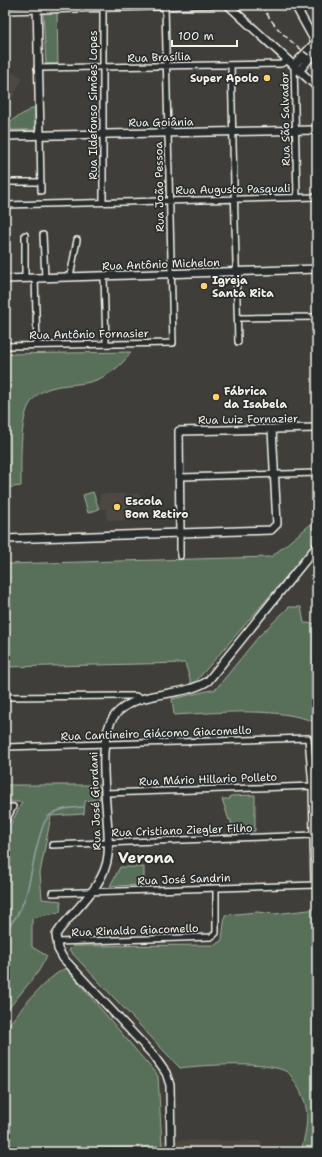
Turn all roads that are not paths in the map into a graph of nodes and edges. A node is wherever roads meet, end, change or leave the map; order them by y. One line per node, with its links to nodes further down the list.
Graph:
1 (221, 5): 5 (street)
2 (228, 5): 9 (street)
3 (295, 5): 8 (street)
4 (37, 7): 6 (street); 7 (street); 13 (street)
5 (165, 7): 6 (street); 12 (street, Rua João Pessoa)
6 (103, 8): 14 (street, Rua Ildefonso Simões Lopes)
7 (5, 11)
8 (316, 46): 10 (street); 15 (street)
9 (284, 61): 10 (street); 11 (street, Rua Brasília)
10 (293, 64): 15 (street); 17 (street, Rua São Salvador)
11 (231, 65): 12 (street, Rua Brasília); 19 (street)
12 (168, 67): 14 (street, Rua Brasília); 20 (street, Rua João Pessoa)
13 (37, 68): 14 (street, Rua Brasília); 22 (street)
14 (103, 68): 21 (street, Rua Ildefonso Simões Lopes)
15 (300, 70): 16 (street)
16 (317, 87)
17 (296, 130): 18 (street, Rua Goiânia); 19 (street, Rua Goiânia); 27 (street, Rua São Salvador)
18 (317, 130)
19 (233, 132): 20 (street, Rua Goiânia); 29 (street)
20 (168, 133): 21 (street, Rua Goiânia); 30 (street, Rua João Pessoa)
21 (104, 134): 22 (street, Rua Goiânia); 31 (street, Rua Ildefonso Simões Lopes)
22 (40, 135): 23 (street, Rua Goiânia); 25 (street)
23 (5, 136)
24 (5, 182): 25 (street)
25 (41, 182): 26 (street)
26 (41, 191)
27 (297, 197): 28 (street, Rua Augusto Pasquali); 29 (street, Rua Augusto Pasquali)
28 (317, 197)
29 (233, 198): 30 (street, Rua Augusto Pasquali); 37 (street)
30 (169, 200): 31 (street, Rua Augusto Pasquali); 38 (street, Rua João Pessoa)
31 (103, 202): 32 (street, Rua Augusto Pasquali)
32 (5, 205)
33 (25, 235): 41 (street)
34 (43, 235): 43 (street)
35 (77, 240): 39 (street)
36 (317, 269): 37 (street, Rua Antônio Michelon)
37 (236, 272): 38 (street, Rua Antônio Michelon); 46 (street)
38 (171, 274): 40 (street, Rua Antônio Michelon); 49 (street, Rua João Pessoa)
39 (70, 277): 40 (street, Rua Antônio Michelon); 43 (street, Rua Antônio Michelon)
40 (104, 277): 48 (street)
41 (24, 278): 42 (street, Rua Antônio Michelon); 44 (street, Rua Antônio Michelon)
42 (35, 278): 43 (street, Rua Antônio Michelon); 50 (street)
43 (45, 278)
44 (5, 279)
45 (317, 317): 46 (street)
46 (238, 318): 47 (street)
47 (238, 342)
48 (106, 343): 49 (street, Rua Antônio Fornasier); 50 (street, Rua Antônio Fornasier)
49 (173, 343)
50 (37, 345): 51 (street, Rua Antônio Fornasier)
51 (5, 346)
52 (317, 428): 53 (street, Rua Luiz Fornazier)
53 (272, 429): 54 (street); 56 (street, Rua Luiz Fornazier)
54 (274, 473): 55 (street); 56 (street); 57 (street)
55 (317, 473)
56 (180, 477): 57 (street)
57 (180, 534): 58 (street); 60 (street)
58 (5, 539)
59 (317, 546): 62 (street, Rua José Giordani)
60 (180, 556)
61 (5, 698): 62 (street)
62 (141, 700): 63 (street, Rua José Giordani)
63 (104, 744): 64 (street, Rua Cantineiro Giácomo Giacomello); 65 (street, Rua Cantineiro Giácomo Giacomello); 66 (street, Rua José Giordani)
64 (5, 747)
65 (312, 786): 66 (street, Rua Mário Hillario Polleto); 69 (street)
66 (106, 792): 70 (street, Rua José Giordani)
67 (5, 807): 68 (street)
68 (5, 823)
69 (313, 835): 70 (street, Rua Cristiano Ziegler Filho); 72 (street)
70 (109, 844): 71 (street, Rua Cristiano Ziegler Filho); 74 (street, Rua José Giordani)
71 (52, 846)
72 (315, 885): 73 (street, Rua José Sandrin)
73 (216, 888): 74 (street, Rua José Sandrin); 76 (street, Rua Rinaldo Giacomello)
74 (92, 892): 75 (street, Rua José Sandrin); 76 (street, Rua José Giordani)
75 (52, 893)
76 (56, 942): 77 (street)
77 (171, 1152)

